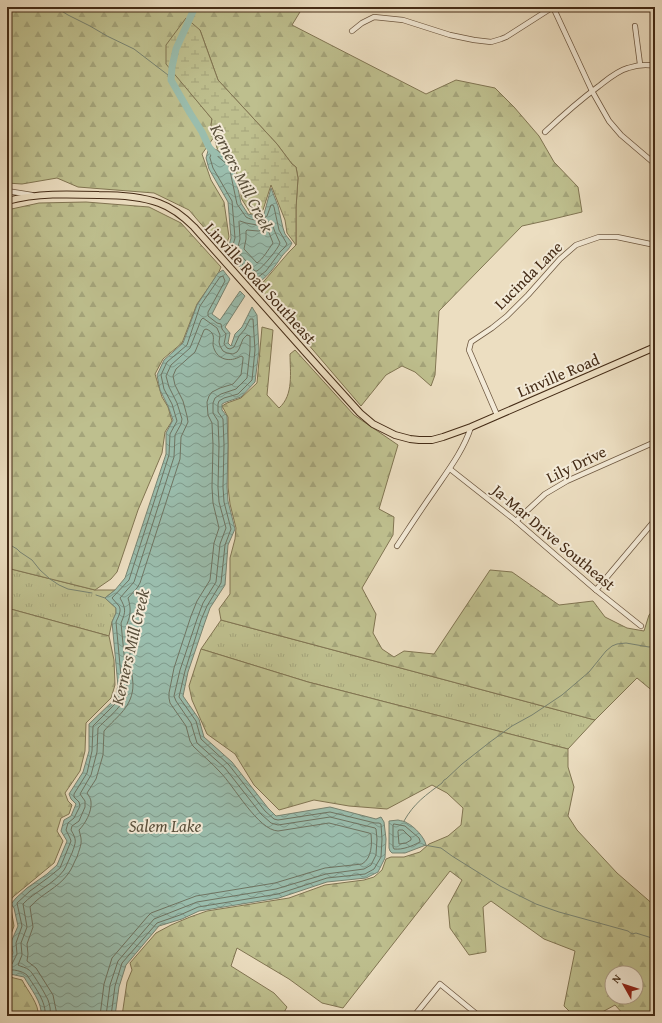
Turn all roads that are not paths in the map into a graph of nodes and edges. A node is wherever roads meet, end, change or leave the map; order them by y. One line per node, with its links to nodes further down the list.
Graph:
1 (553, 7): 3 (street); 6 (street)
2 (635, 26): 4 (street)
3 (352, 31)
4 (640, 64): 5 (street); 6 (street)
5 (655, 66)
6 (592, 91): 7 (street); 8 (street)
7 (545, 132)
8 (655, 164)
9 (7, 191): 10 (street)
10 (36, 196): 11 (main road, Linville Road Southeast); 15 (main road, Linville Road Southeast)
11 (7, 201)
12 (655, 245): 14 (street, Lucinda Lane)
13 (655, 347): 14 (main road, Linville Road)
14 (497, 415): 15 (main road, Linville Road)
15 (471, 427): 17 (street)
16 (655, 442): 19 (street, Lily Drive)
17 (450, 469): 19 (street, Ja-Mar Drive Southeast); 20 (street)
18 (655, 520): 21 (street)
19 (516, 521): 21 (street, Ja-Mar Drive Southeast)
20 (397, 546)
21 (596, 590): 22 (street, Ja-Mar Drive Southeast)
22 (641, 626)
23 (414, 1016): 24 (street)
24 (479, 1016)

